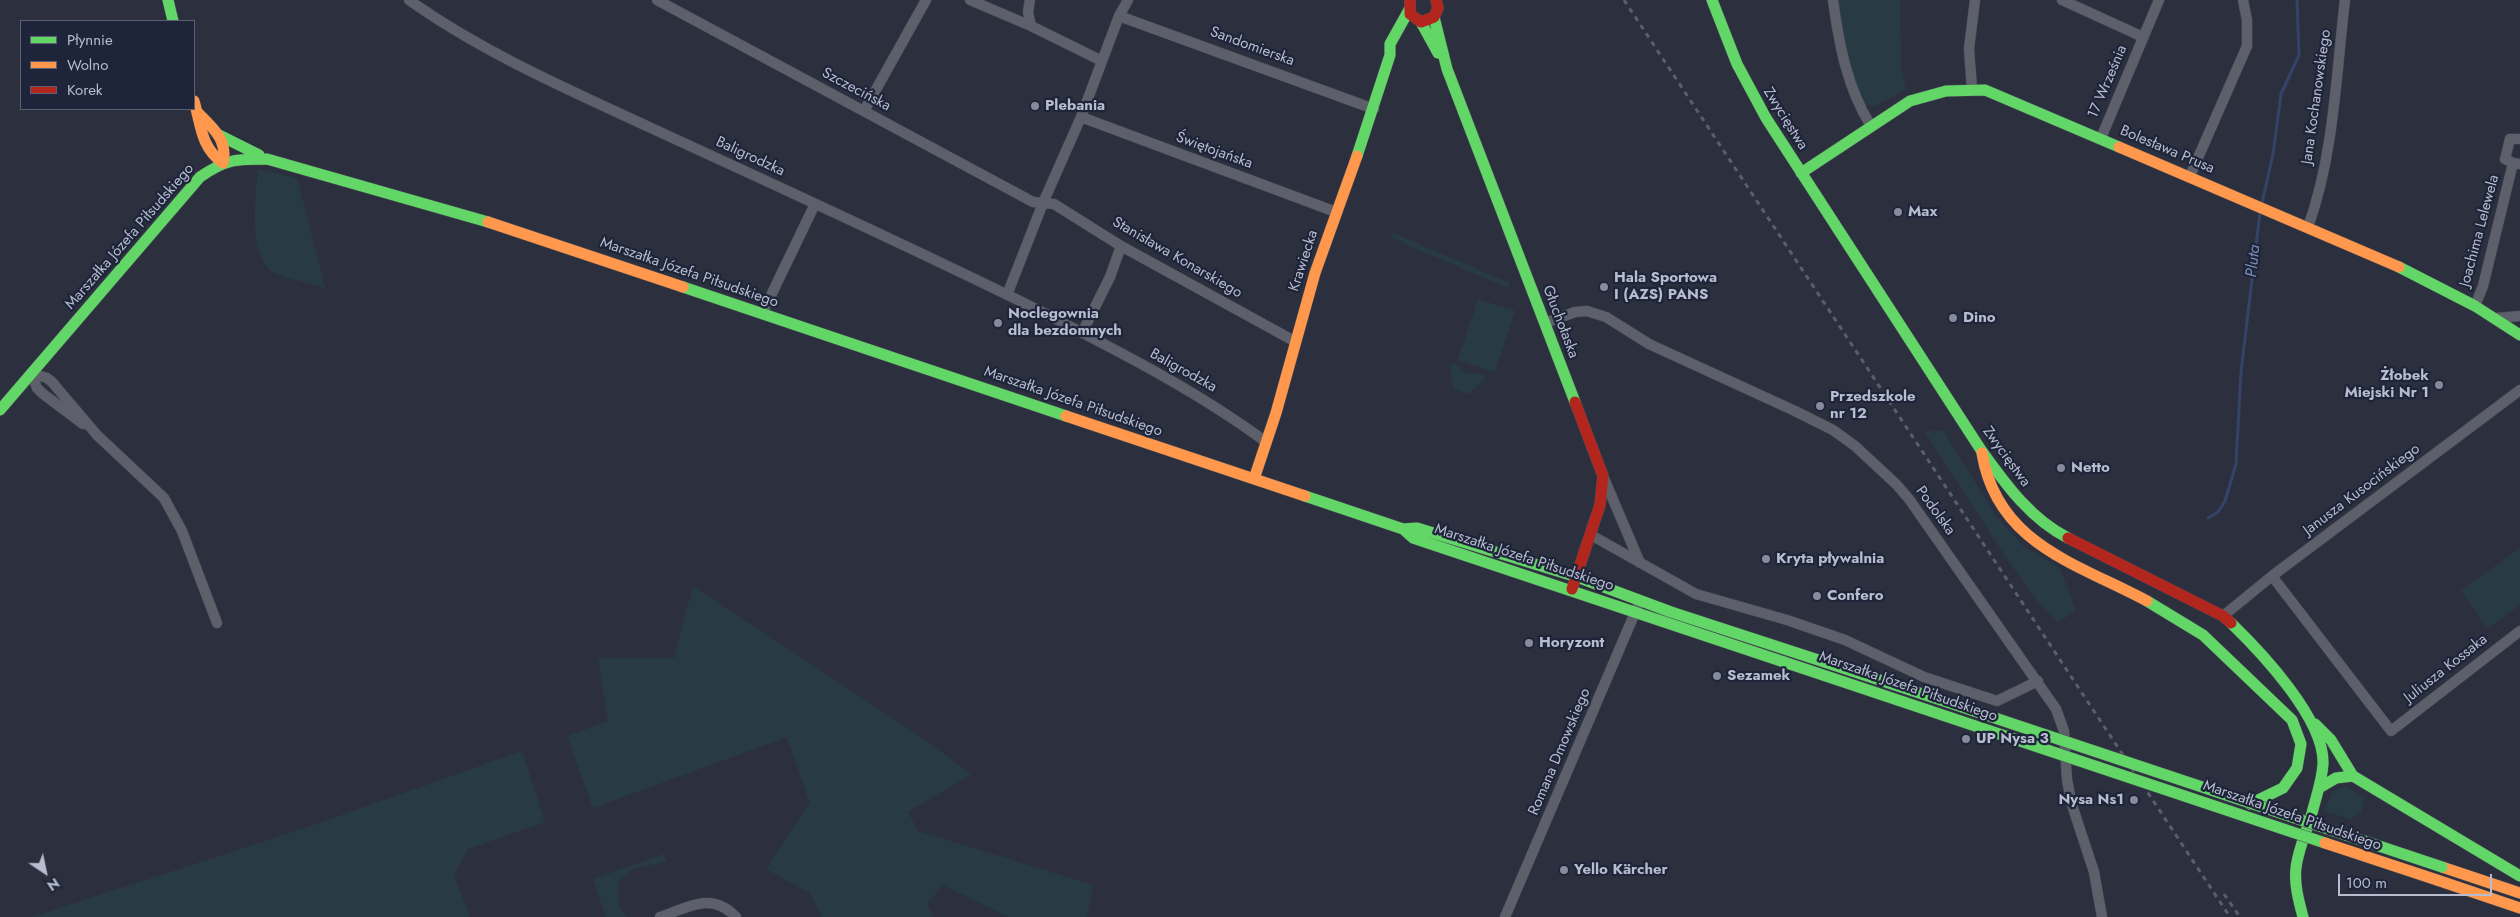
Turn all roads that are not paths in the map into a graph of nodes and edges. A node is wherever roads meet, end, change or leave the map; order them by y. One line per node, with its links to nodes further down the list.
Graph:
1 (168, 0): 19 (main road)
2 (409, 0): 44 (street, Baligrodzka)
3 (657, 0): 29 (street, Szczecińska)
4 (926, 0): 29 (street)
5 (970, 0): 21 (street)
6 (1030, 0): 21 (street)
7 (1128, 0): 17 (street)
8 (1712, 0): 40 (main road, Zwycięstwa)
9 (1833, 0): 32 (street)
10 (1975, 0): 26 (street)
11 (2062, 0): 22 (street, 17 Września)
12 (2159, 0): 22 (street, 17 Września)
13 (2243, 0): 41 (street)
14 (2345, 0): 46 (street, Jana Kochanowskiego)
15 (1437, 1): 18 (main road)
16 (1409, 3): 20 (main road, Głuchołaska); 23 (main road, Krawiecka)
17 (1119, 16): 24 (street); 28 (street, Sandomierska)
18 (1434, 17): 20 (main road); 25 (main road, Głuchołaska)
19 (173, 20)
20 (1420, 22): 23 (main road, Krawiecka); 25 (main road, Głuchołaska)
21 (1032, 26): 24 (street)
22 (2142, 37): 35 (street, 17 Września)
23 (1390, 55): 28 (main road, Krawiecka)
24 (1102, 61): 31 (street)
25 (1447, 69): 53 (main road, Głuchołaska)
26 (1972, 89): 32 (main road, Bolesława Prusa); 35 (main road, Bolesława Prusa)
27 (195, 104): 30 (main road)
28 (1374, 109): 45 (main road, Krawiecka)
29 (864, 111): 43 (street, Szczecińska)
30 (198, 113): 33 (main road); 36 (main road)
31 (1081, 118): 43 (street); 45 (street, Świętojańska)
32 (1871, 126): 40 (main road, Bolesława Prusa)
33 (219, 135): 37 (main road); 38 (main road)
34 (2519, 137): 39 (street, Joachima Lelewela)
35 (2101, 138): 41 (main road, Bolesława Prusa)
36 (204, 146): 38 (main road); 42 (main road)
37 (267, 159): 38 (main road, Marszałka Józefa Piłsudskiego); 50 (main road, Marszałka Józefa Piłsudskiego)
38 (223, 163): 42 (main road, Marszałka Józefa Piłsudskiego)
39 (2517, 163): 49 (street, Joachima Lelewela)
40 (1801, 173): 61 (main road, Zwycięstwa)
41 (2190, 176): 46 (main road, Bolesława Prusa)
42 (200, 177): 57 (main road, Marszałka Józefa Piłsudskiego)
43 (1043, 203): 47 (street, Stanisława Konarskiego); 48 (street)
44 (815, 204): 48 (street, Baligrodzka); 50 (street)
45 (1336, 212): 56 (main road, Krawiecka)
46 (2308, 227): 49 (main road, Bolesława Prusa)
47 (1121, 246): 54 (street); 56 (street, Stanisława Konarskiego)
48 (1007, 295): 54 (street, Baligrodzka)
49 (2475, 306): 52 (main road, Bolesława Prusa)
50 (762, 314): 63 (main road, Marszałka Józefa Piłsudskiego)
51 (2520, 316): 52 (street)
52 (2496, 318): 55 (main road, Bolesława Prusa)
53 (1545, 323): 62 (main road, Głuchołaska); 75 (street, Podolska)
54 (1082, 333): 60 (street, Baligrodzka)
55 (2520, 334)
56 (1296, 342): 60 (main road, Krawiecka)
57 (34, 370): 59 (main road, Marszałka Józefa Piłsudskiego); 73 (street)
58 (2520, 390): 67 (street, Janusza Kusocińskiego)
59 (0, 410)
60 (1266, 442): 63 (main road, Krawiecka)
61 (1981, 450): 72 (main road, Zwycięstwa); 79 (main road)
62 (1603, 476): 65 (main road, Głuchołaska); 66 (street)
63 (1254, 479): 64 (main road, Marszałka Józefa Piłsudskiego)
64 (1403, 529): 68 (main road, Marszałka Józefa Piłsudskiego); 69 (main road, Marszałka Józefa Piłsudskiego)
65 (1591, 535): 66 (street, Marszałka Józefa Piłsudskiego); 68 (main road, Głuchołaska)
66 (1640, 563): 75 (street, Marszałka Józefa Piłsudskiego)
67 (2272, 576): 72 (street, Janusza Kusocińskiego); 74 (street, Juliusza Kossaka)
68 (1576, 578): 69 (main road, Głuchołaska); 70 (main road, Marszałka Józefa Piłsudskiego)
69 (1572, 590): 71 (main road, Marszałka Józefa Piłsudskiego)
70 (1640, 599): 71 (street, Romana Dmowskiego); 79 (main road, Marszałka Józefa Piłsudskiego, bridge)
71 (1636, 611): 83 (main road, Marszałka Józefa Piłsudskiego, bridge); 86 (street, Romana Dmowskiego)
72 (2223, 616): 76 (main road, Zwycięstwa)
73 (217, 623)
74 (2520, 631)
75 (2038, 681): 87 (street, Podolska)
76 (2312, 720): 77 (main road); 78 (main road, Zwycięstwa)
77 (2353, 776): 78 (main road); 81 (main road)
78 (2319, 788): 80 (main road, Zwycięstwa)
79 (2250, 804): 82 (main road, Marszałka Józefa Piłsudskiego, bridge)
80 (2302, 845): 88 (main road, Marszałka Józefa Piłsudskiego)
81 (2520, 876)
82 (2520, 893)
83 (2520, 908)
84 (660, 917): 85 (street)
85 (736, 917)
86 (1505, 917)
87 (2102, 917)
88 (2303, 917)

